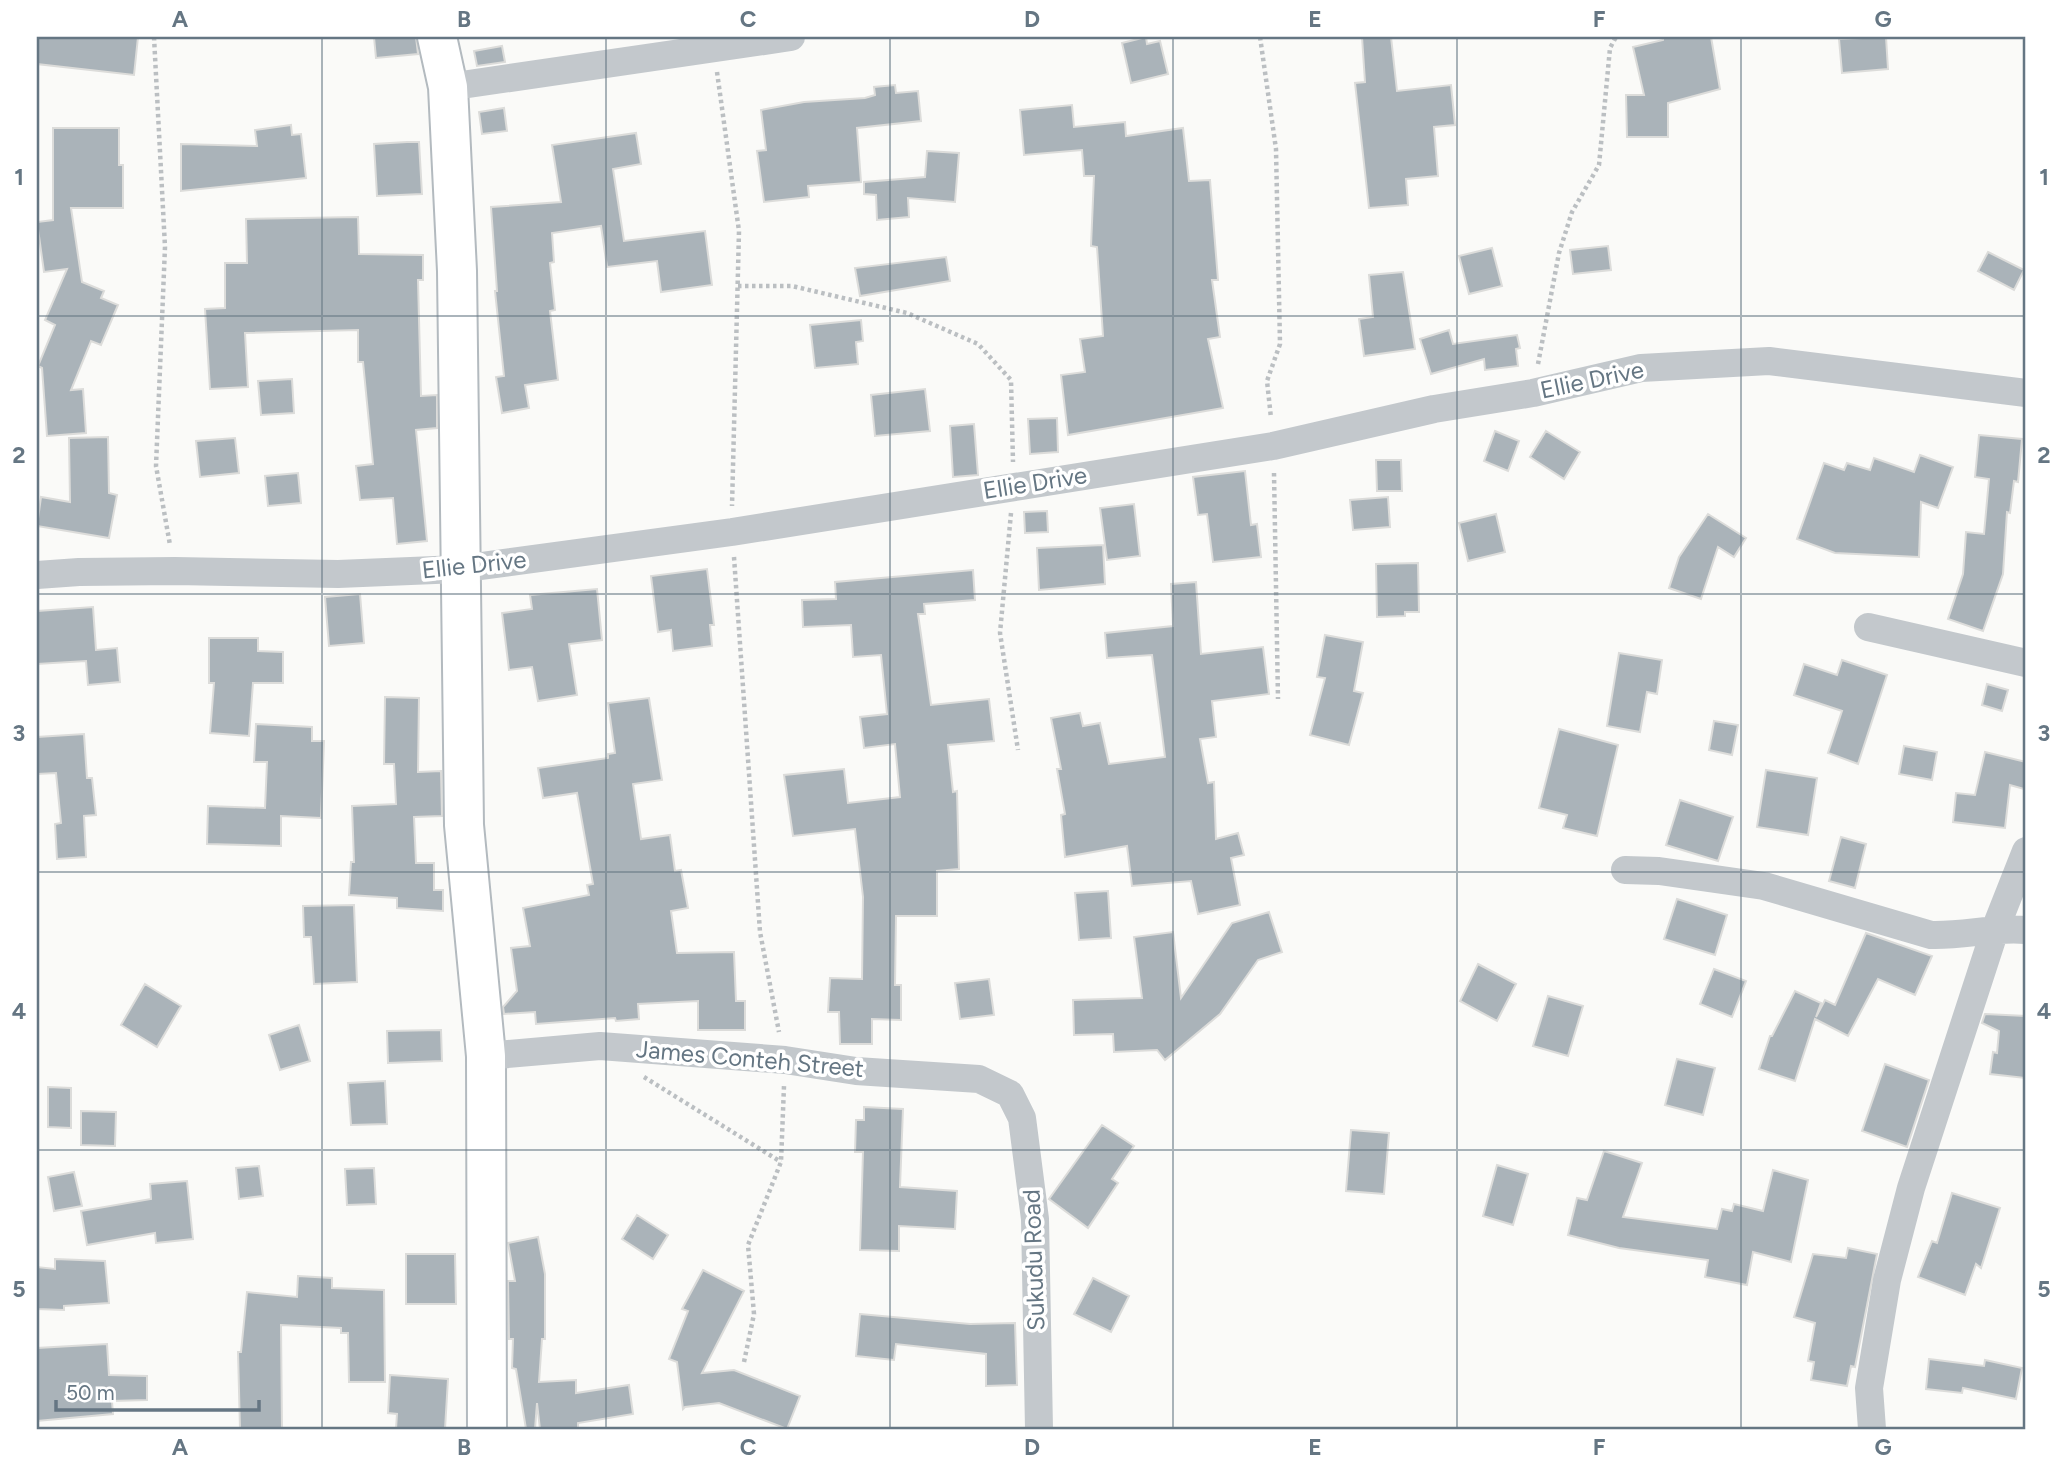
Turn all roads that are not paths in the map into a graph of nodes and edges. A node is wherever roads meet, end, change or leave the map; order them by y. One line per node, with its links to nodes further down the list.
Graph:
1 (437, 37): 3 (main road)
2 (791, 37): 3 (street)
3 (448, 87): 5 (main road)
4 (2026, 393): 5 (street, Ellie Drive)
5 (459, 569): 6 (street, Ellie Drive); 13 (main road)
6 (37, 575)
7 (1868, 627): 8 (street)
8 (2026, 663)
9 (2026, 851): 11 (street)
10 (1625, 870): 11 (street)
11 (1996, 927): 12 (street); 17 (street)
12 (2026, 930)
13 (486, 1056): 14 (street, James Conteh Street); 15 (main road)
14 (1010, 1094): 16 (street, Sukudu Road)
15 (487, 1429)
16 (1039, 1429)
17 (1872, 1429)

